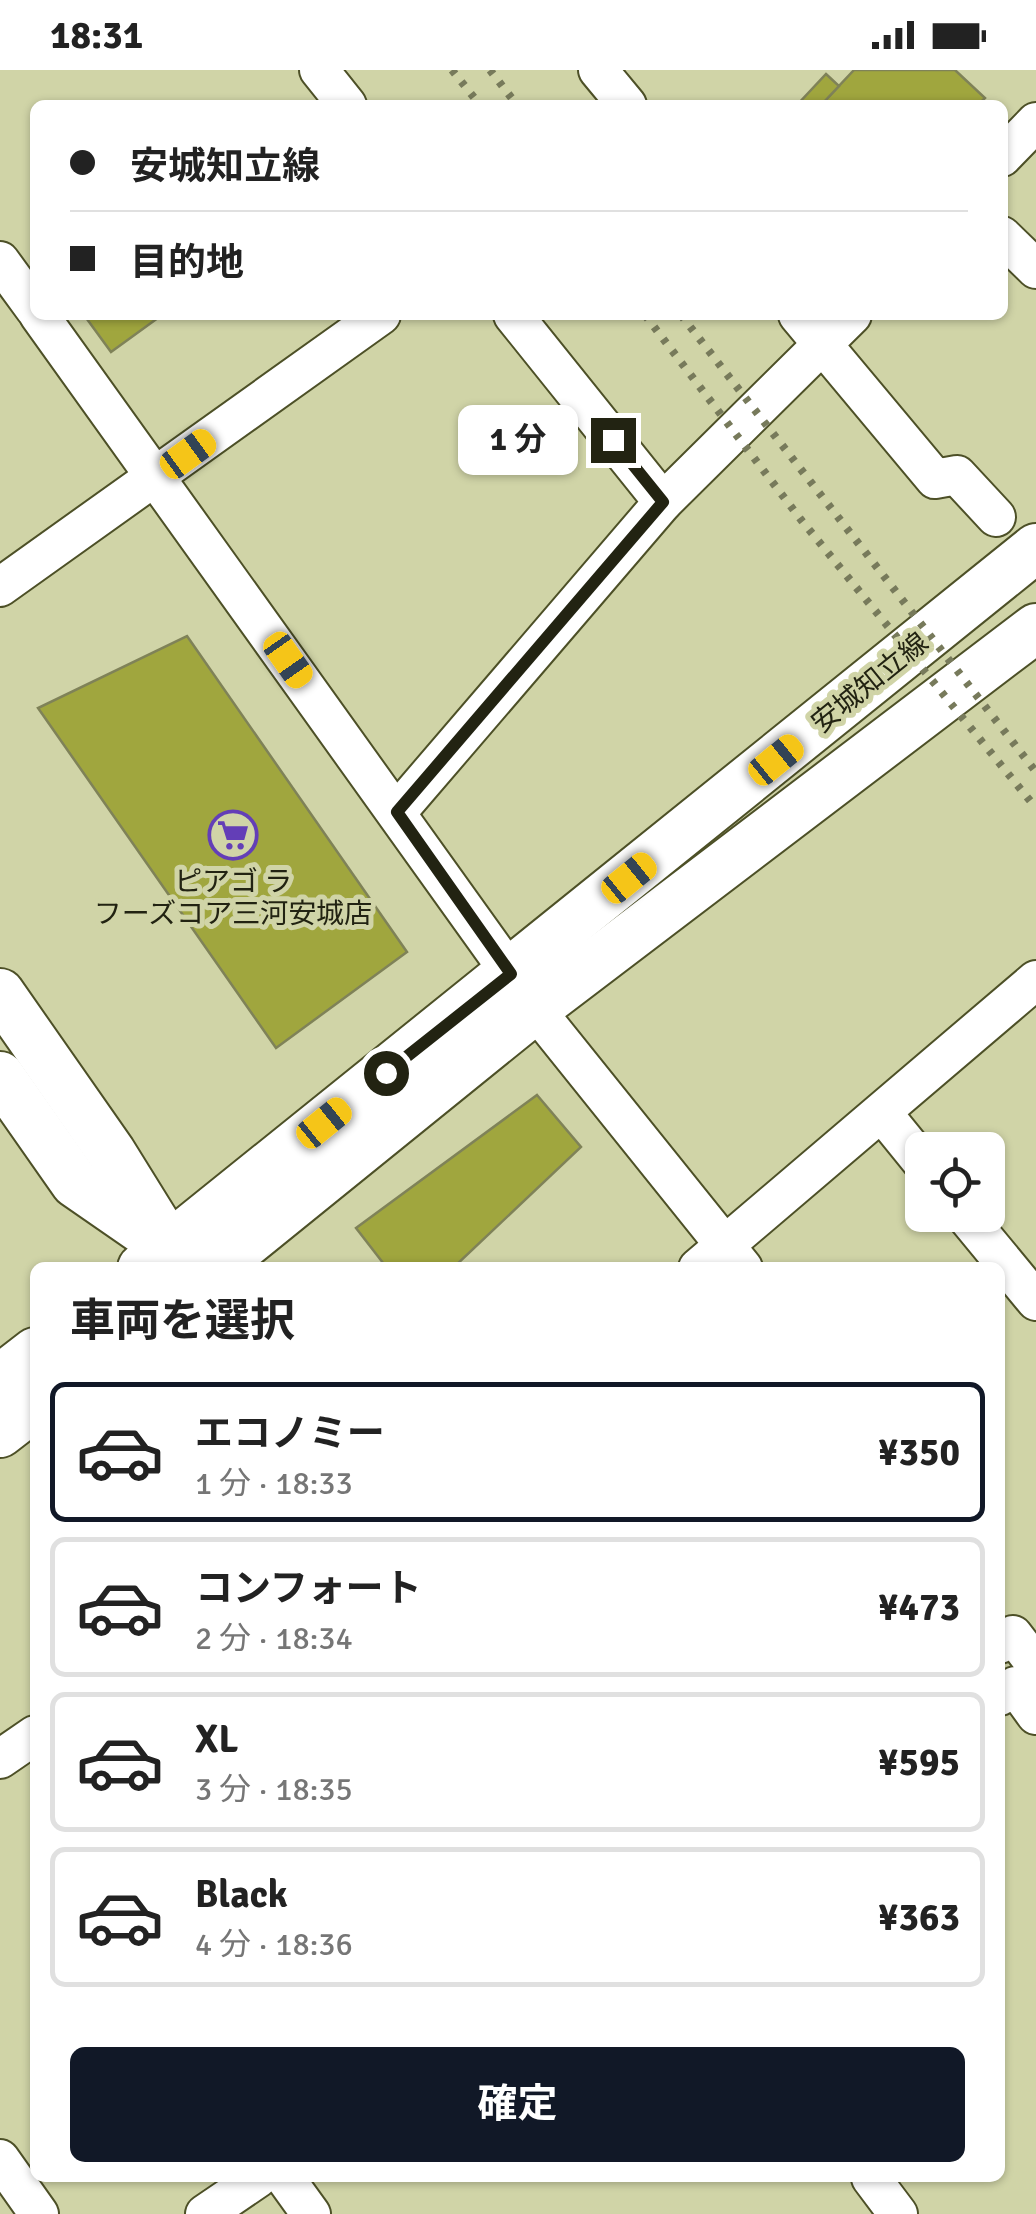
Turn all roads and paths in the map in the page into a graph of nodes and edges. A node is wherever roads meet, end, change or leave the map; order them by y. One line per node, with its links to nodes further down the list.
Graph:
1 (319, 70): 3 (street)
2 (598, 70): 4 (street)
3 (343, 100)
4 (623, 100)
5 (1036, 122): 6 (street)
6 (1008, 151)
7 (1008, 242): 9 (street)
8 (0, 261): 10 (street)
9 (1036, 269)
10 (30, 302)
11 (43, 320): 17 (street)
12 (374, 320): 17 (street)
13 (517, 320): 18 (street)
14 (802, 320): 16 (street)
15 (847, 320): 16 (street)
16 (823, 346): 18 (street); 19 (street)
17 (156, 478): 21 (street); 23 (street)
18 (663, 502): 23 (street)
19 (996, 516)
20 (1036, 548): 25 (main road, 安城知立線)
21 (0, 587)
22 (1036, 628): 25 (main road, 安城知立線)
23 (397, 812): 25 (street)
24 (1036, 980): 28 (street)
25 (523, 991): 31 (street); 32 (main road, 安城知立線); 33 (main road, 安城知立線)
26 (0, 993): 32 (main road)
27 (0, 1076): 32 (main road)
28 (883, 1114): 29 (street); 31 (street)
29 (905, 1141)
30 (980, 1232): 34 (street)
31 (722, 1259)
32 (164, 1261)
33 (222, 1262)
34 (1004, 1262)
35 (1005, 1263): 36 (street)
36 (1036, 1302)
37 (30, 1356): 38 (main road)
38 (0, 1379)
39 (30, 1410): 40 (main road)
40 (0, 1433)
41 (1012, 1629): 42 (street)
42 (1036, 1665)
43 (1005, 1693): 44 (street)
44 (1036, 1715)
45 (30, 1738): 46 (street)
46 (0, 1759)
47 (0, 2159): 51 (street)
48 (252, 2182): 52 (street)
49 (288, 2182): 53 (street)
50 (874, 2182): 54 (street)
51 (39, 2214)
52 (205, 2214)
53 (311, 2214)
54 (898, 2214)

